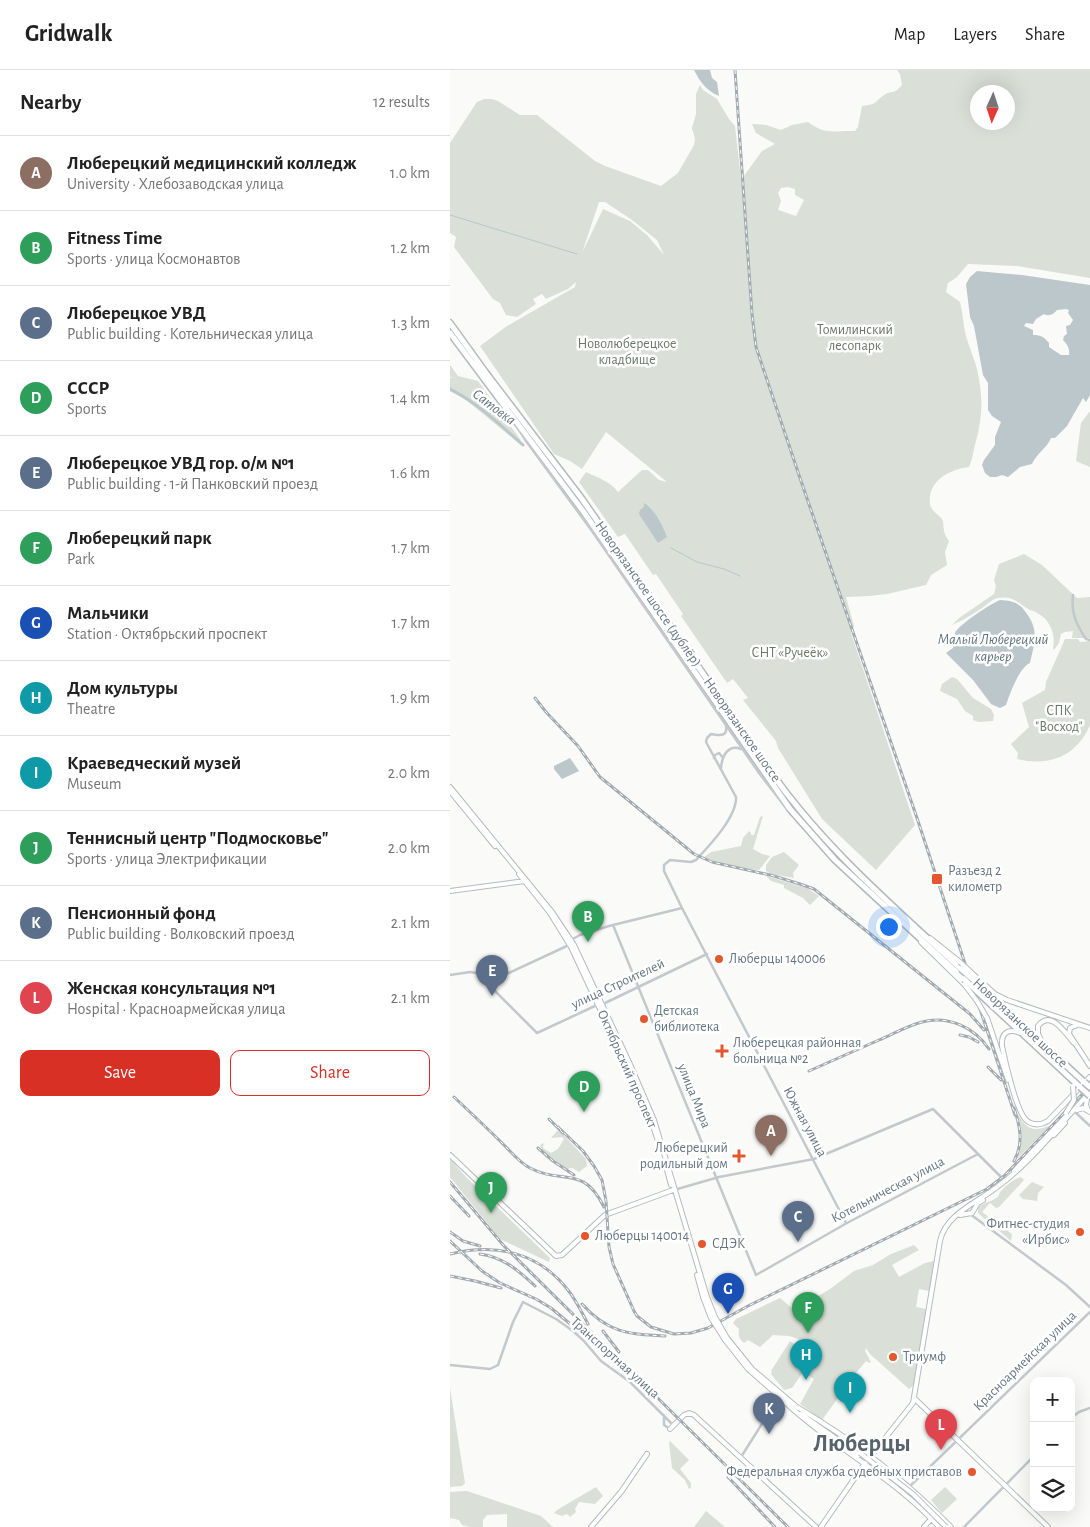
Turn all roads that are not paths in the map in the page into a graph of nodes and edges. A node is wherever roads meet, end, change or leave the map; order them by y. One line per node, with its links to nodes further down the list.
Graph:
1 (450, 323): 20 (highway, Новорязанское шоссе)
2 (450, 333): 3 (highway, Новорязанское шоссе)
3 (509, 414): 6 (street, Новорязанское шоссе (дублёр)); 13 (highway, Новорязанское шоссе)
4 (1073, 594): 5 (street)
5 (1090, 640)
6 (726, 725): 7 (street, Новорязанское шоссе (дублёр)); 8 (street)
7 (742, 750): 9 (street); 13 (street, Новорязанское шоссе (дублёр))
8 (714, 760): 9 (street); 9 (street); 10 (street)
9 (722, 760): 10 (street)
10 (720, 770): 18 (street, Южная улица)
11 (450, 787): 16 (main road)
12 (450, 791): 14 (main road)
13 (809, 832): 25 (highway, Новорязанское шоссе)
14 (518, 873): 15 (main road); 16 (main road)
15 (515, 880): 16 (main road); 17 (main road)
16 (525, 880): 17 (main road); 21 (main road, Октябрьский проспект)
17 (450, 890)
18 (682, 908): 19 (street); 22 (street, Южная улица)
19 (613, 925): 21 (street); 28 (street, улица Мира)
20 (915, 926): 30 (main road, bridge); 34 (highway, Новорязанское шоссе, bridge)
21 (570, 942): 24 (street); 29 (main road, Октябрьский проспект)
22 (707, 954): 28 (street, улица Строителей); 48 (street, Южная улица)
23 (450, 975): 26 (street)
24 (492, 981): 26 (street); 27 (street)
25 (964, 982): 32 (highway, Новорязанское шоссе, bridge); 38 (main road, bridge)
26 (487, 983): 27 (street)
27 (490, 986): 29 (street, улица Строителей)
28 (638, 987): 29 (street, улица Строителей); 50 (street, улица Мира)
29 (601, 1005): 53 (main road, Октябрьский проспект)
30 (1080, 1024): 31 (main road); 33 (main road)
31 (1090, 1028)
32 (1024, 1034): 36 (highway, Новорязанское шоссе); 37 (main road)
33 (1074, 1043): 34 (main road); 35 (main road)
34 (1043, 1044): 38 (highway, Новорязанское шоссе)
35 (1089, 1064)
36 (1068, 1075): 38 (highway, Новорязанское шоссе); 51 (main road, bridge)
37 (1090, 1077)
38 (1085, 1083): 39 (highway, Новорязанское шоссе, bridge); 40 (highway, Новорязанское шоссе, bridge)
39 (1090, 1088)
40 (1089, 1096): 41 (main road); 41 (main road); 43 (main road)
41 (1081, 1104): 42 (main road); 51 (main road)
42 (1076, 1111): 43 (main road); 44 (street); 55 (main road)
43 (1089, 1111)
44 (1090, 1126)
45 (972, 1147): 46 (street); 48 (street); 49 (street)
46 (978, 1154): 49 (street); 59 (street, Котельническая улица)
47 (450, 1155): 53 (main road)
48 (814, 1159): 50 (street); 59 (street, Южная улица)
49 (991, 1166): 52 (street)
50 (716, 1177): 53 (street); 60 (street, улица Мира)
51 (1010, 1177): 52 (main road)
52 (1006, 1181): 54 (main road)
53 (674, 1190): 63 (main road, Октябрьский проспект, bridge)
54 (968, 1206): 55 (main road); 56 (main road); 57 (main road)
55 (974, 1209): 56 (main road); 58 (street)
56 (969, 1214): 57 (main road); 58 (street)
57 (959, 1215): 66 (main road)
58 (977, 1217): 61 (street)
59 (846, 1223): 60 (street, Котельническая улица)
60 (756, 1275)
61 (1090, 1307)
62 (1090, 1312): 73 (street, Красноармейская улица)
63 (726, 1339): 65 (main road, Октябрьский проспект); 68 (main road, Октябрьский проспект)
64 (450, 1365): 70 (street, Транспортная улица)
65 (779, 1397): 67 (main road, Октябрьский проспект); 77 (street)
66 (915, 1400): 73 (main road); 76 (main road)
67 (786, 1403): 75 (main road, Октябрьский проспект); 79 (main road)
68 (796, 1407): 75 (main road, Октябрьский проспект); 76 (main road)
69 (1090, 1408): 71 (street)
70 (664, 1415): 72 (street); 72 (street)
71 (1075, 1415)
72 (672, 1427): 77 (main road)
73 (958, 1439): 80 (main road); 81 (street, Красноармейская улица)
74 (647, 1454): 85 (main road)
75 (859, 1454): 88 (main road, Октябрьский проспект, bridge)
76 (869, 1456): 79 (main road); 81 (main road)
77 (741, 1457): 86 (main road)
78 (1030, 1460): 80 (street)
79 (865, 1463): 82 (main road); 86 (main road); 86 (main road)
80 (1005, 1486): 90 (street); 91 (main road)
81 (910, 1487): 82 (street, Красноармейская улица); 83 (main road)
82 (904, 1494): 84 (main road)
83 (938, 1514): 84 (main road); 89 (main road)
84 (933, 1520): 87 (main road); 88 (main road)
85 (591, 1527)
86 (818, 1527)
87 (925, 1527)
88 (943, 1527)
89 (951, 1527)
90 (964, 1527)
91 (1048, 1527)

